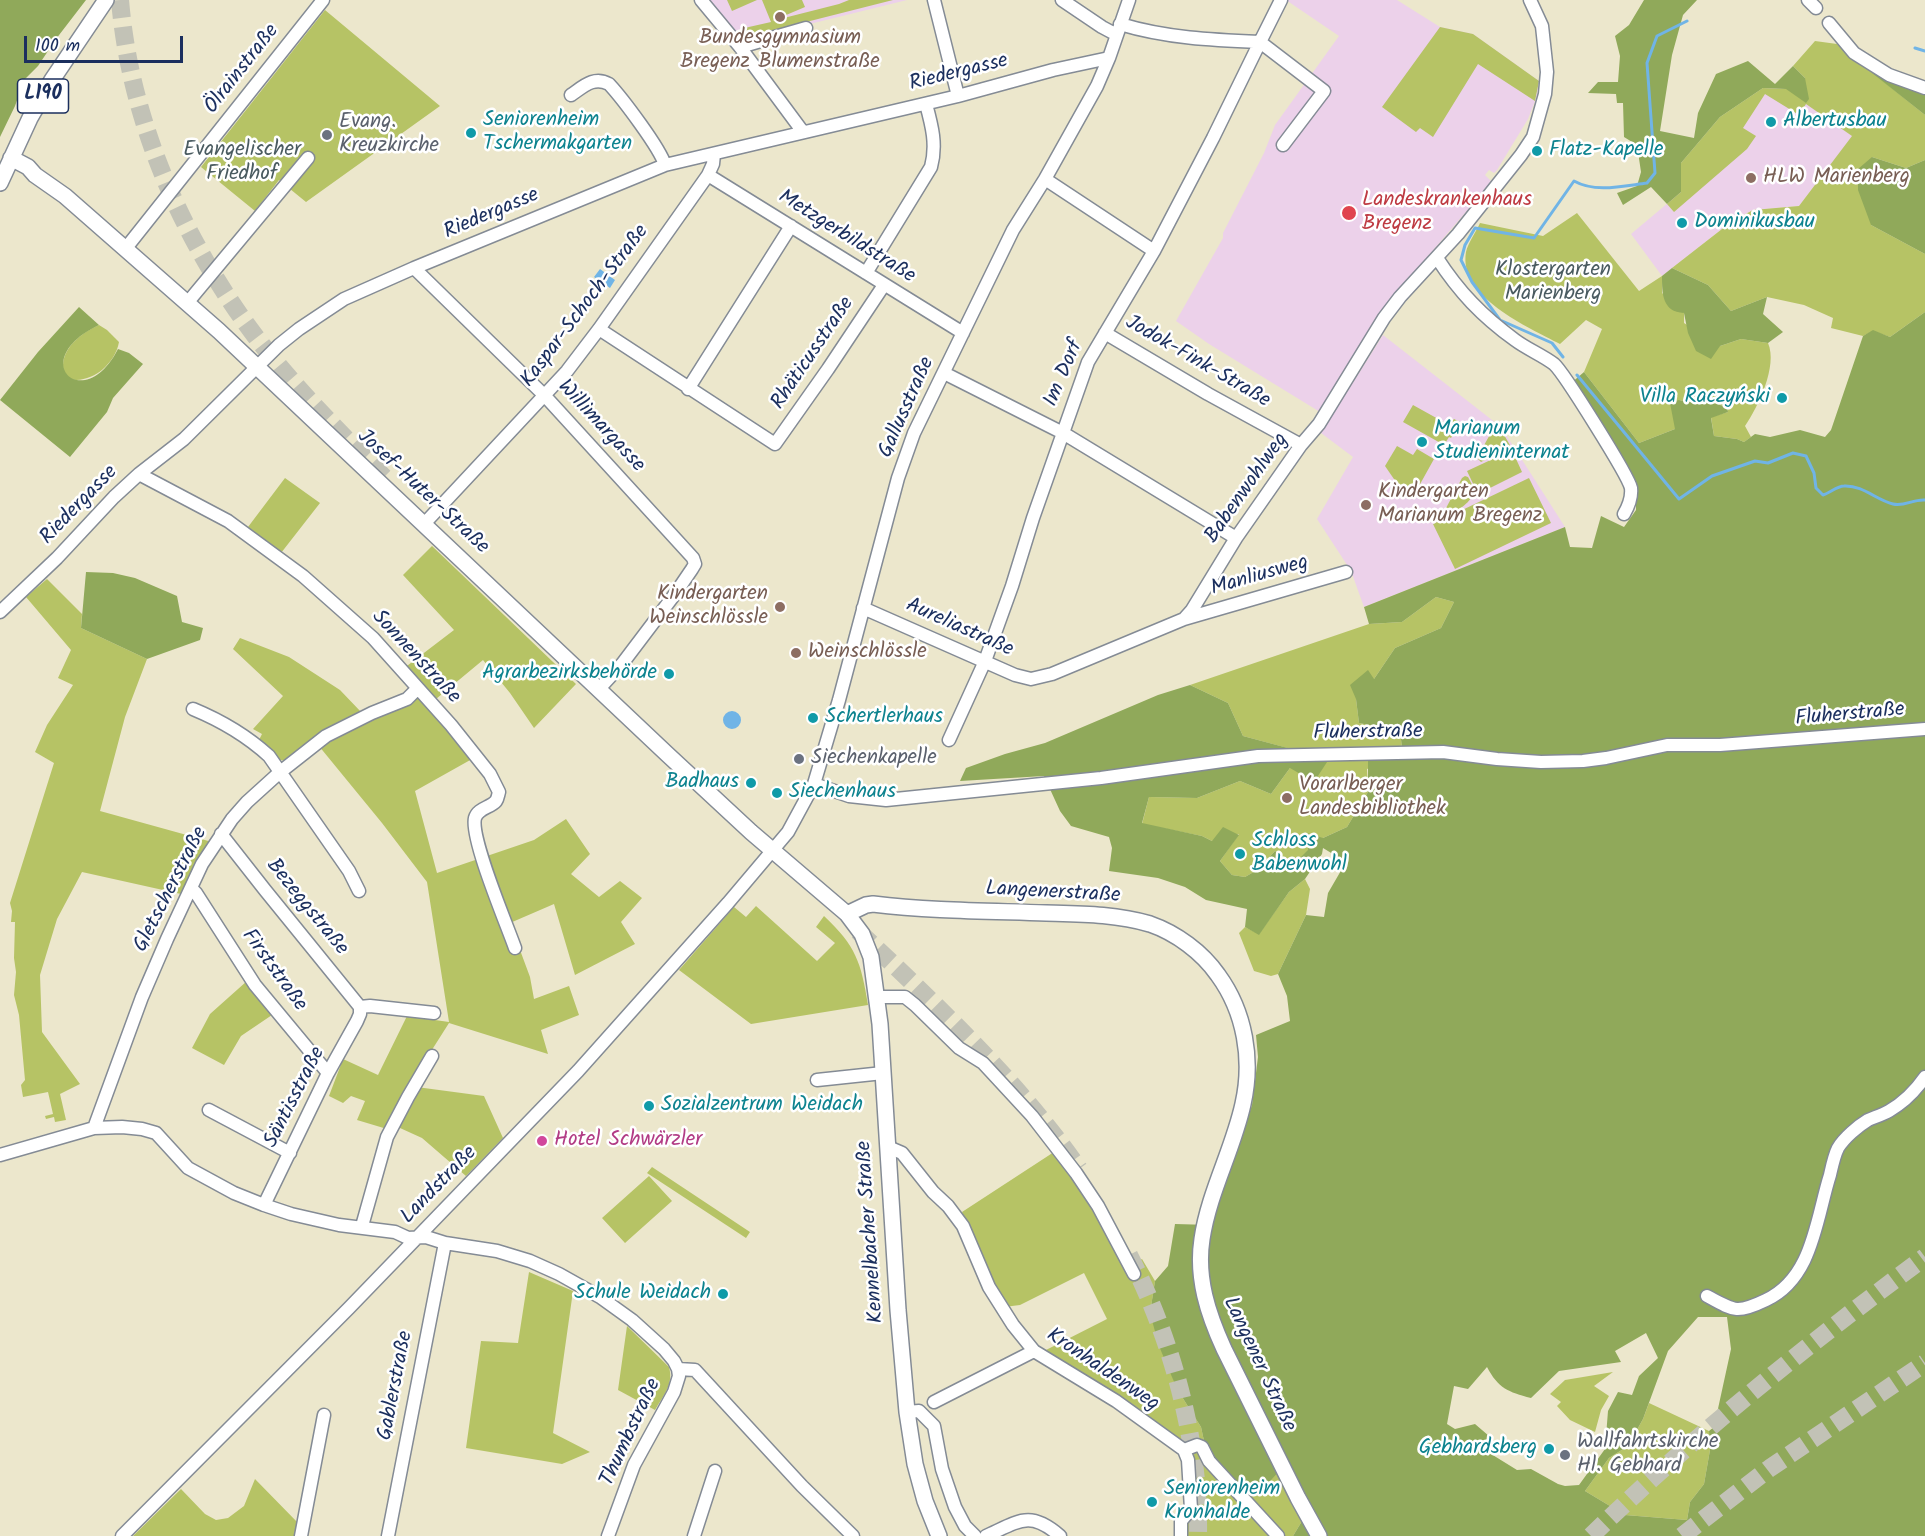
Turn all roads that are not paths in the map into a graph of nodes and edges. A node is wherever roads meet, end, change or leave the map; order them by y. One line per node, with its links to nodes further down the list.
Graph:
1 (106, 0): 23 (main road, L190)
2 (324, 0): 29 (street, Ölrainstraße)
3 (701, 0): 13 (street)
4 (934, 0): 17 (street)
5 (1062, 0): 11 (street)
6 (1129, 0): 11 (street, Gallusstraße)
7 (1281, 0): 12 (street, Im Dorf)
8 (1530, 0): 31 (street, Babenwohlweg)
9 (1829, 23): 15 (street)
10 (807, 28): 13 (street)
11 (1118, 30): 12 (street); 14 (street, Gallusstraße)
12 (1260, 42): 20 (street); 30 (street, Im Dorf)
13 (740, 47): 19 (street)
14 (1109, 58): 17 (street, Riedergasse); 26 (street, Gallusstraße)
15 (1925, 87)
16 (572, 95): 24 (street)
17 (958, 96): 18 (street, Riedergasse)
18 (926, 104): 19 (street, Riedergasse); 33 (street)
19 (803, 132): 21 (street, Riedergasse)
20 (1283, 145)
21 (714, 154): 24 (street, Riedergasse); 25 (street, Kaspar-Schoch-Straße)
22 (308, 158): 35 (street)
23 (9, 163): 27 (main road, L190); 29 (main road, Josef-Huter-Straße)
24 (665, 165): 32 (street, Riedergasse)
25 (708, 175): 28 (street, Metzgerbildstraße); 36 (street, Kaspar-Schoch-Straße)
26 (1045, 179): 30 (street); 37 (street, Gallusstraße)
27 (0, 183)
28 (791, 226): 33 (street, Metzgerbildstraße); 41 (street)
29 (126, 248): 35 (main road, Josef-Huter-Straße)
30 (1154, 251): 38 (street, Im Dorf)
31 (1437, 258): 44 (street, Babenwohlweg); 46 (street)
32 (414, 268): 39 (street, Riedergasse); 42 (street, Willimargasse)
33 (866, 273): 34 (street, Metzgerbildstraße)
34 (884, 285): 37 (street, Metzgerbildstraße); 41 (street, Rhäticusstraße)
35 (188, 302): 39 (main road, Josef-Huter-Straße)
36 (599, 329): 41 (street); 42 (street, Kaspar-Schoch-Straße)
37 (963, 333): 40 (street, Gallusstraße)
38 (1105, 333): 43 (street, Im Dorf); 44 (street, Jodok-Fink-Straße)
39 (257, 366): 45 (street, Riedergasse); 47 (main road, Josef-Huter-Straße)
40 (944, 373): 43 (street); 50 (street, Gallusstraße)
41 (688, 389)
42 (545, 396): 47 (street, Kaspar-Schoch-Straße); 55 (street, Willimargasse)
43 (1063, 433): 48 (street); 53 (street, Im Dorf)
44 (1301, 445): 48 (street, Babenwohlweg)
45 (139, 474): 51 (street, Riedergasse); 54 (street, Sonnenstraße)
46 (1624, 514)
47 (424, 524): 55 (main road, Josef-Huter-Straße)
48 (1236, 538): 52 (street, Babenwohlweg)
49 (1346, 572): 52 (street, Manliusweg)
50 (863, 608): 53 (street, Aureliastraße); 60 (street, Gallusstraße)
51 (0, 612)
52 (1184, 619): 53 (street, Aureliastraße)
53 (985, 661): 58 (street, Im Dorf)
54 (417, 688): 59 (street, Gletscherstraße); 66 (street, Sonnenstraße)
55 (598, 690): 62 (main road, Josef-Huter-Straße)
56 (193, 710): 59 (street)
57 (1925, 729): 60 (street, Fluherstraße)
58 (949, 740)
59 (279, 773): 61 (street, Gletscherstraße); 64 (street)
60 (814, 784): 62 (street, Gallusstraße)
61 (222, 834): 63 (street, Gletscherstraße); 68 (street, Bezeggstraße)
62 (772, 850): 65 (main road); 83 (street, Landstraße)
63 (191, 888): 72 (street, Firststraße); 77 (street, Gletscherstraße)
64 (359, 891)
65 (852, 920): 67 (main road, Kennelbacher Straße); 70 (main road, Langenerstraße)
66 (515, 948)
67 (877, 998): 73 (main road, Kennelbacher Straße); 85 (street)
68 (360, 1007): 69 (street); 72 (street, Säntisstraße)
69 (434, 1013)
70 (1244, 1027): 106 (main road, Langener Straße)
71 (432, 1056): 82 (street)
72 (328, 1073): 79 (street, Säntisstraße)
73 (883, 1073): 75 (street); 78 (main road, Kennelbacher Straße)
74 (1925, 1077): 86 (street)
75 (817, 1080)
76 (209, 1110): 79 (street)
77 (94, 1128): 80 (street, Thumbstraße); 81 (street, Thumbstraße)
78 (888, 1147): 87 (street, Kronhaldenweg); 90 (main road, Kennelbacher Straße)
79 (290, 1153): 81 (street, Säntisstraße)
80 (0, 1155)
81 (264, 1205): 82 (street, Thumbstraße)
82 (362, 1226): 83 (street, Thumbstraße)
83 (417, 1238): 84 (street, Thumbstraße); 94 (street, Landstraße)
84 (445, 1243): 88 (street, Thumbstraße); 96 (street, Gablerstraße)
85 (1134, 1274)
86 (1707, 1296)
87 (1034, 1351): 89 (street); 92 (street, Kronhaldenweg)
88 (678, 1369): 97 (street, Thumbstraße); 99 (street)
89 (934, 1402)
90 (907, 1412): 100 (main road, Kennelbacher Straße); 101 (street)
91 (324, 1415): 95 (street)
92 (1184, 1450): 104 (street); 105 (street, Kronhaldenweg)
93 (716, 1471): 98 (street)
94 (122, 1536)
95 (301, 1536)
96 (388, 1536)
97 (608, 1536)
98 (694, 1536)
99 (853, 1536)
100 (939, 1536)
101 (975, 1536)
102 (986, 1536): 103 (street)
103 (1060, 1536)
104 (1181, 1536)
105 (1278, 1536)
106 (1319, 1536)

